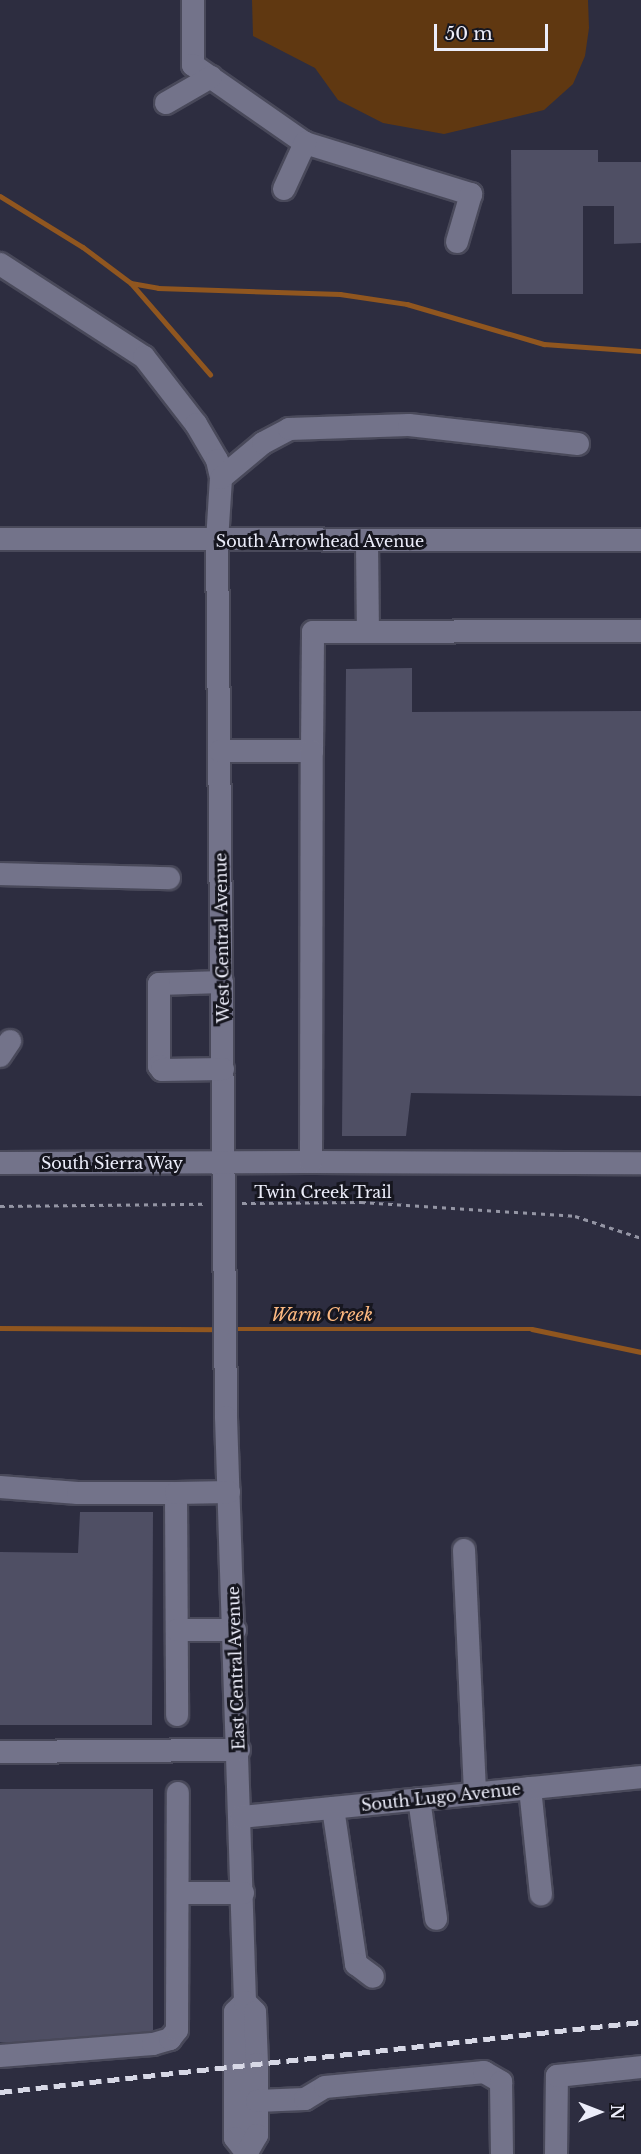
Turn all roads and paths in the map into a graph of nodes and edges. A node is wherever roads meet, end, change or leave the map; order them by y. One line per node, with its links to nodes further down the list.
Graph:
1 (193, 0): 2 (street)
2 (211, 77): 3 (street); 4 (street)
3 (166, 103)
4 (305, 143): 5 (street); 6 (street)
5 (285, 189)
6 (457, 242)
7 (0, 264): 9 (street)
8 (578, 444): 9 (street)
9 (221, 478): 12 (street, West Central Avenue)
10 (0, 539): 12 (street, South Arrowhead Avenue)
11 (641, 540): 13 (street, South Arrowhead Avenue)
12 (217, 541): 13 (street, South Arrowhead Avenue); 16 (street, West Central Avenue)
13 (367, 542): 15 (street)
14 (641, 631): 15 (street)
15 (368, 632): 17 (street)
16 (220, 751): 17 (street); 20 (street, West Central Avenue)
17 (312, 751): 23 (street)
18 (0, 874): 19 (street)
19 (169, 878)
20 (222, 982): 21 (street, West Central Avenue); 21 (street)
21 (223, 1069): 22 (street, West Central Avenue)
22 (224, 1162): 23 (street, South Sierra Way); 24 (street, South Sierra Way); 26 (street, West Central Avenue)
23 (311, 1162): 25 (street, South Sierra Way)
24 (0, 1163)
25 (641, 1163)
26 (224, 1203): 27 (path, Twin Creek Trail); 28 (path, Twin Creek Trail); 29 (street, West Central Avenue)
27 (0, 1206)
28 (641, 1238)
29 (225, 1334): 31 (street, East Central Avenue)
30 (0, 1487): 32 (street)
31 (229, 1492): 32 (street); 35 (street, East Central Avenue)
32 (176, 1493): 34 (street)
33 (464, 1550): 42 (street)
34 (177, 1630): 35 (street); 36 (street)
35 (235, 1630): 37 (street, East Central Avenue)
36 (177, 1715)
37 (239, 1750): 38 (street); 45 (street, East Central Avenue)
38 (0, 1752)
39 (641, 1777): 40 (street, South Lugo Avenue)
40 (530, 1788): 42 (street, South Lugo Avenue); 48 (street)
41 (178, 1793): 46 (street)
42 (475, 1794): 43 (street, South Lugo Avenue)
43 (419, 1799): 44 (street, South Lugo Avenue); 49 (street)
44 (333, 1808): 45 (street, South Lugo Avenue); 50 (street)
45 (241, 1817): 47 (street, East Central Avenue)
46 (178, 1893): 47 (street); 52 (street)
47 (243, 1893): 51 (street, East Central Avenue)
48 (541, 1894)
49 (436, 1919)
50 (373, 1977)
51 (244, 2002): 54 (street, East Central Avenue); 55 (street, East Central Avenue)
52 (0, 2056)
53 (641, 2067): 57 (street)
54 (257, 2101): 55 (street, East Central Avenue); 56 (street)
55 (246, 2153)
56 (502, 2154)
57 (556, 2154)

